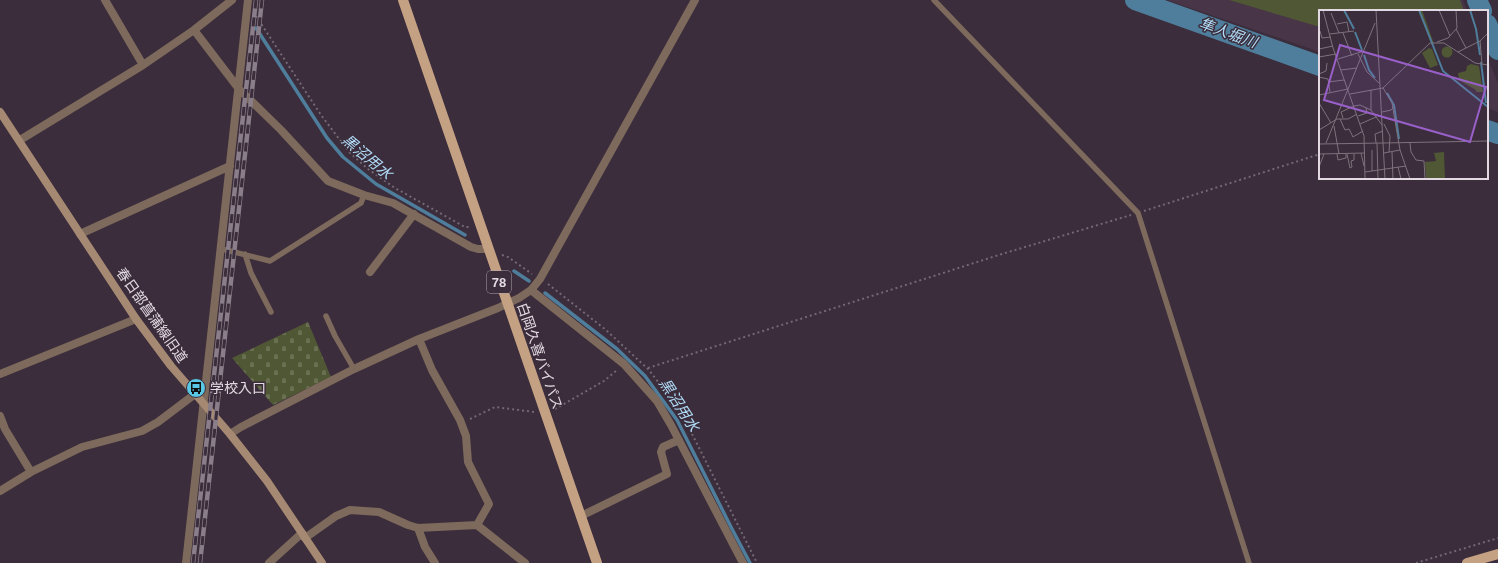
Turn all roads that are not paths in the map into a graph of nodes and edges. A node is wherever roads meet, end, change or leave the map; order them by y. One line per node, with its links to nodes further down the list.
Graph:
1 (105, 0): 8 (street)
2 (232, 0): 7 (street)
3 (248, 0): 9 (street)
4 (403, 0): 17 (main road, 白岡久喜バイパス / 78)
5 (695, 0): 20 (street)
6 (934, 0): 48 (lane)
7 (194, 30): 8 (street); 9 (street)
8 (143, 65): 11 (street)
9 (239, 89): 12 (street); 13 (street)
10 (0, 112): 11 (street, 春日部菖蒲線旧道)
11 (20, 140): 15 (street, 春日部菖蒲線旧道)
12 (230, 166): 15 (street); 16 (street)
13 (364, 195): 14 (street); 18 (lane)
14 (414, 214): 17 (street); 19 (street)
15 (80, 234): 24 (street, 春日部菖蒲線旧道)
16 (222, 249): 18 (lane); 29 (street)
17 (488, 249): 21 (main road, 白岡久喜バイパス / 78)
18 (245, 254): 22 (lane)
19 (370, 272)
20 (531, 290): 21 (street); 33 (street)
21 (507, 303): 25 (street); 36 (main road, 白岡久喜バイパス / 78)
22 (271, 312)
23 (326, 316): 26 (lane)
24 (136, 319): 27 (street); 28 (street, 春日部菖蒲線旧道)
25 (419, 339): 26 (street); 37 (street)
26 (354, 369): 32 (street)
27 (0, 374)
28 (195, 394): 29 (street, 春日部菖蒲線旧道); 34 (street)
29 (204, 404): 32 (street, 春日部菖蒲線旧道); 41 (street)
30 (0, 416): 31 (street)
31 (3, 431): 34 (street)
32 (230, 434): 39 (street, 春日部菖蒲線旧道)
33 (679, 440): 36 (street); 47 (street)
34 (32, 472): 35 (street)
35 (0, 491)
36 (580, 516): 46 (main road, 白岡久喜バイパス / 78)
37 (477, 525): 38 (street); 45 (street)
38 (418, 528): 39 (street); 44 (street)
39 (304, 536): 42 (street); 43 (street, 春日部菖蒲線旧道)
40 (1498, 554): 49 (main road)
41 (186, 563)
42 (269, 563)
43 (322, 563)
44 (435, 563)
45 (524, 563)
46 (597, 563)
47 (742, 563)
48 (1249, 563)
49 (1467, 563)

